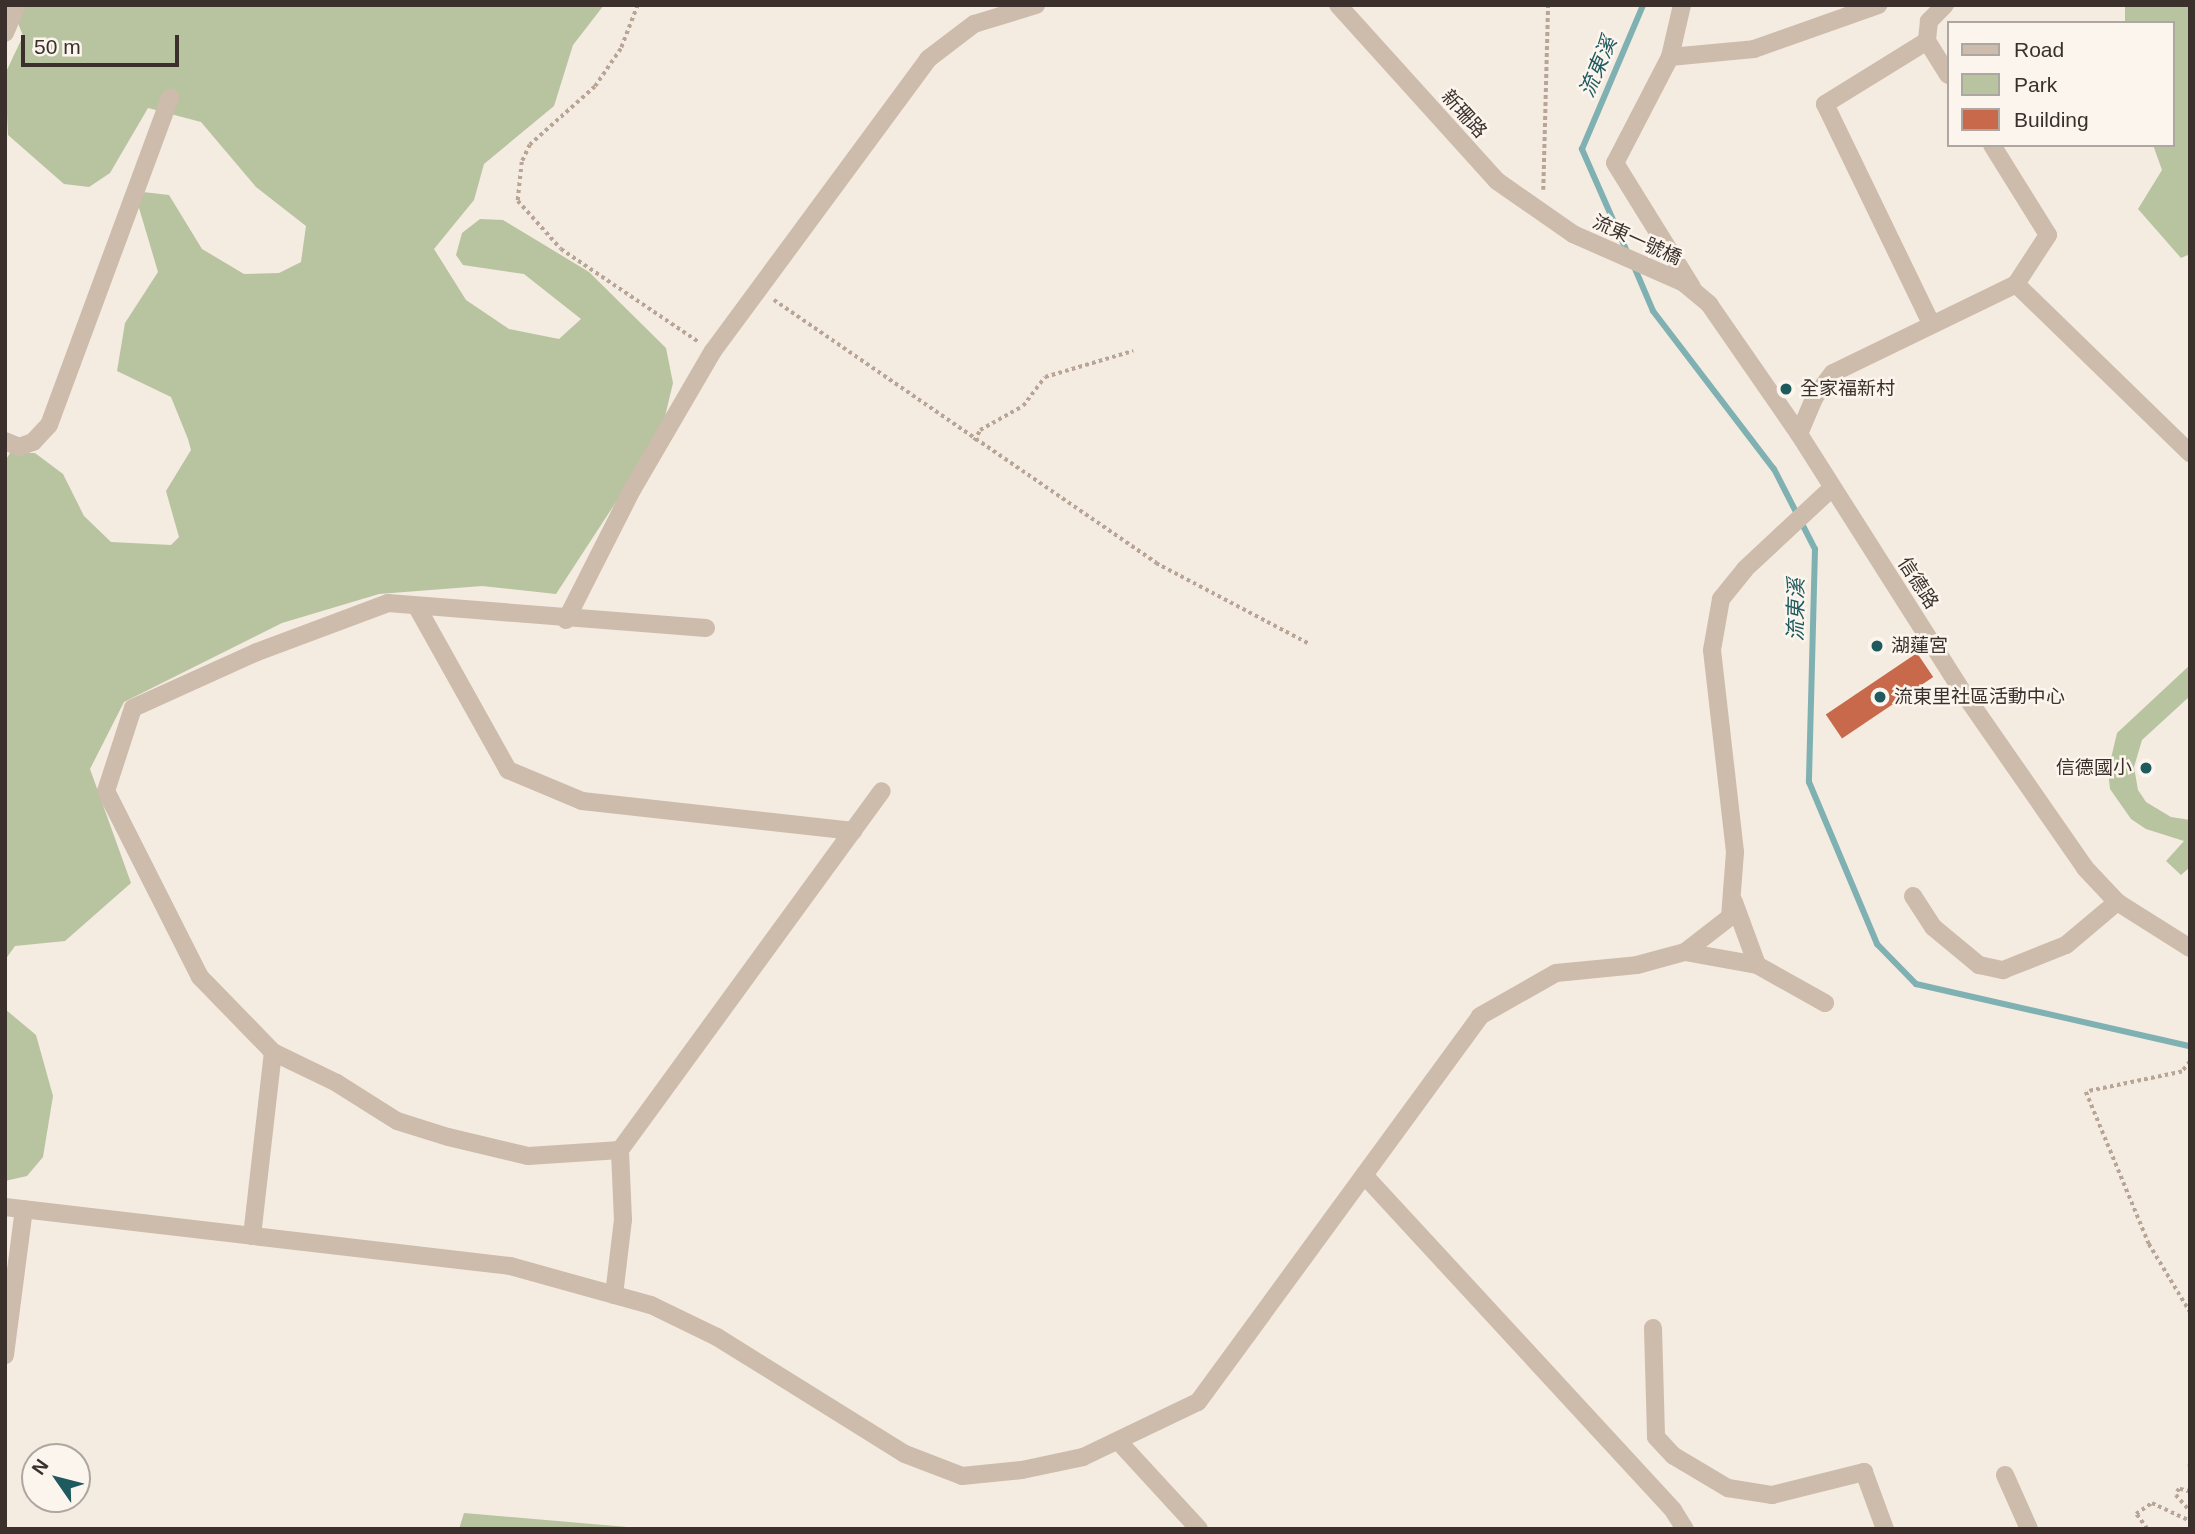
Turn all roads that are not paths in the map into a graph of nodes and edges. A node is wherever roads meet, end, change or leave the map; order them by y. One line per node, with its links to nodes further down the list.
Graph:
1 (17, 5): 7 (street)
2 (1036, 5): 22 (street)
3 (1338, 5): 13 (street, 新珊路)
4 (1682, 5): 9 (street)
5 (1878, 5): 9 (street)
6 (1945, 5): 8 (street)
7 (5, 33)
8 (1927, 41): 10 (street); 16 (street)
9 (1670, 57): 15 (street)
10 (1946, 72)
11 (170, 98): 18 (street)
12 (1993, 147): 14 (street)
13 (1573, 234): 15 (street, 流東一號橋)
14 (2016, 284): 16 (street); 19 (street)
15 (1690, 288): 17 (street, 信德路)
16 (1931, 323): 17 (street)
17 (1800, 434): 20 (street, 信德路)
18 (5, 440)
19 (2190, 453)
20 (1832, 488): 27 (street); 28 (street, 信德路)
21 (417, 607): 22 (street); 25 (street); 33 (street)
22 (566, 620): 23 (street)
23 (706, 628)
24 (882, 791): 25 (street)
25 (853, 831): 34 (street)
26 (1913, 896): 28 (street)
27 (1734, 902): 30 (street); 31 (street)
28 (2118, 902): 29 (street, 信德路)
29 (2190, 948)
30 (1685, 951): 31 (street); 35 (street)
31 (1757, 965): 32 (street)
32 (1825, 1003)
33 (273, 1052): 34 (street); 38 (street)
34 (620, 1150): 39 (street)
35 (1364, 1175): 42 (street); 45 (street)
36 (5, 1207): 37 (street)
37 (24, 1209): 38 (street); 41 (street)
38 (252, 1236): 39 (street)
39 (614, 1295): 42 (street)
40 (1653, 1328): 46 (street)
41 (5, 1355)
42 (1119, 1442): 44 (street)
43 (2005, 1475): 47 (street)
44 (1199, 1529)
45 (1685, 1529)
46 (1885, 1529)
47 (2029, 1529)

